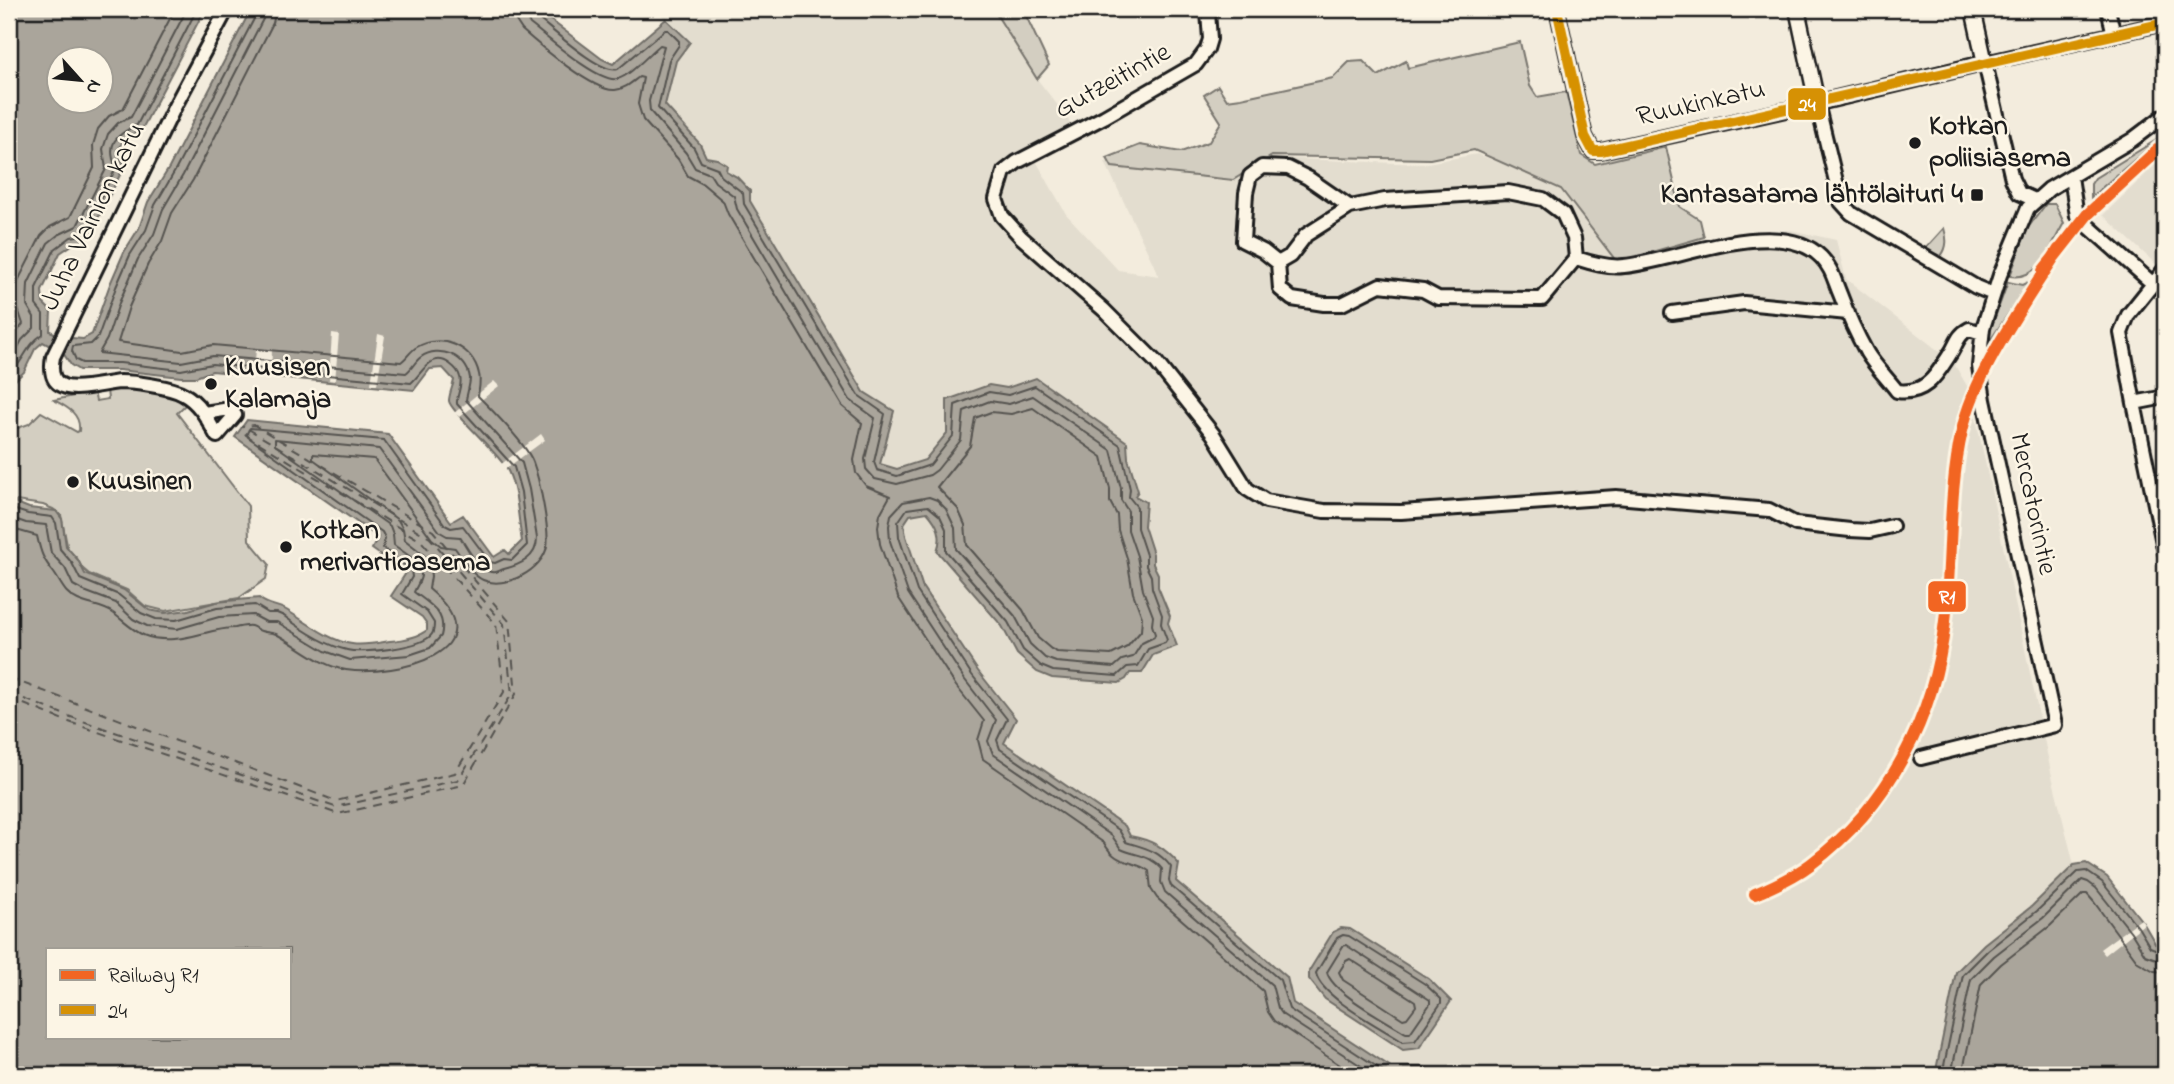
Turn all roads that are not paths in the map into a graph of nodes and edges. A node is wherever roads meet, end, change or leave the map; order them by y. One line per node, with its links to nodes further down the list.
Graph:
1 (227, 9): 25 (street, Juha Vainion katu)
2 (1557, 9): 10 (street, Ruukinkatu)
3 (1797, 9): 10 (main road)
4 (1973, 9): 9 (main road)
5 (2108, 9): 8 (street)
6 (1208, 10): 26 (street, Gutzeitintie)
7 (2165, 23): 8 (street, Ruukinkatu)
8 (2114, 35): 9 (street, Ruukinkatu)
9 (1985, 63): 10 (main road, Ruukinkatu); 13 (street)
10 (1817, 103): 19 (street)
11 (2165, 116): 12 (street)
12 (2070, 177): 13 (street); 18 (street)
13 (2035, 200): 19 (street, Mercatorintie)
14 (1350, 208): 15 (street); 16 (street); 16 (street)
15 (1577, 258): 16 (street); 21 (street)
16 (1278, 263)
17 (2165, 269): 18 (street)
18 (2152, 283): 24 (street)
19 (1993, 293): 22 (street, Mercatorintie)
20 (1672, 313): 21 (street)
21 (1849, 313): 22 (street)
22 (1982, 333): 28 (street, Mercatorintie)
23 (2165, 397): 24 (street)
24 (2134, 403): 27 (street)
25 (204, 413)
26 (1892, 526)
27 (2165, 553)
28 (1921, 758)

